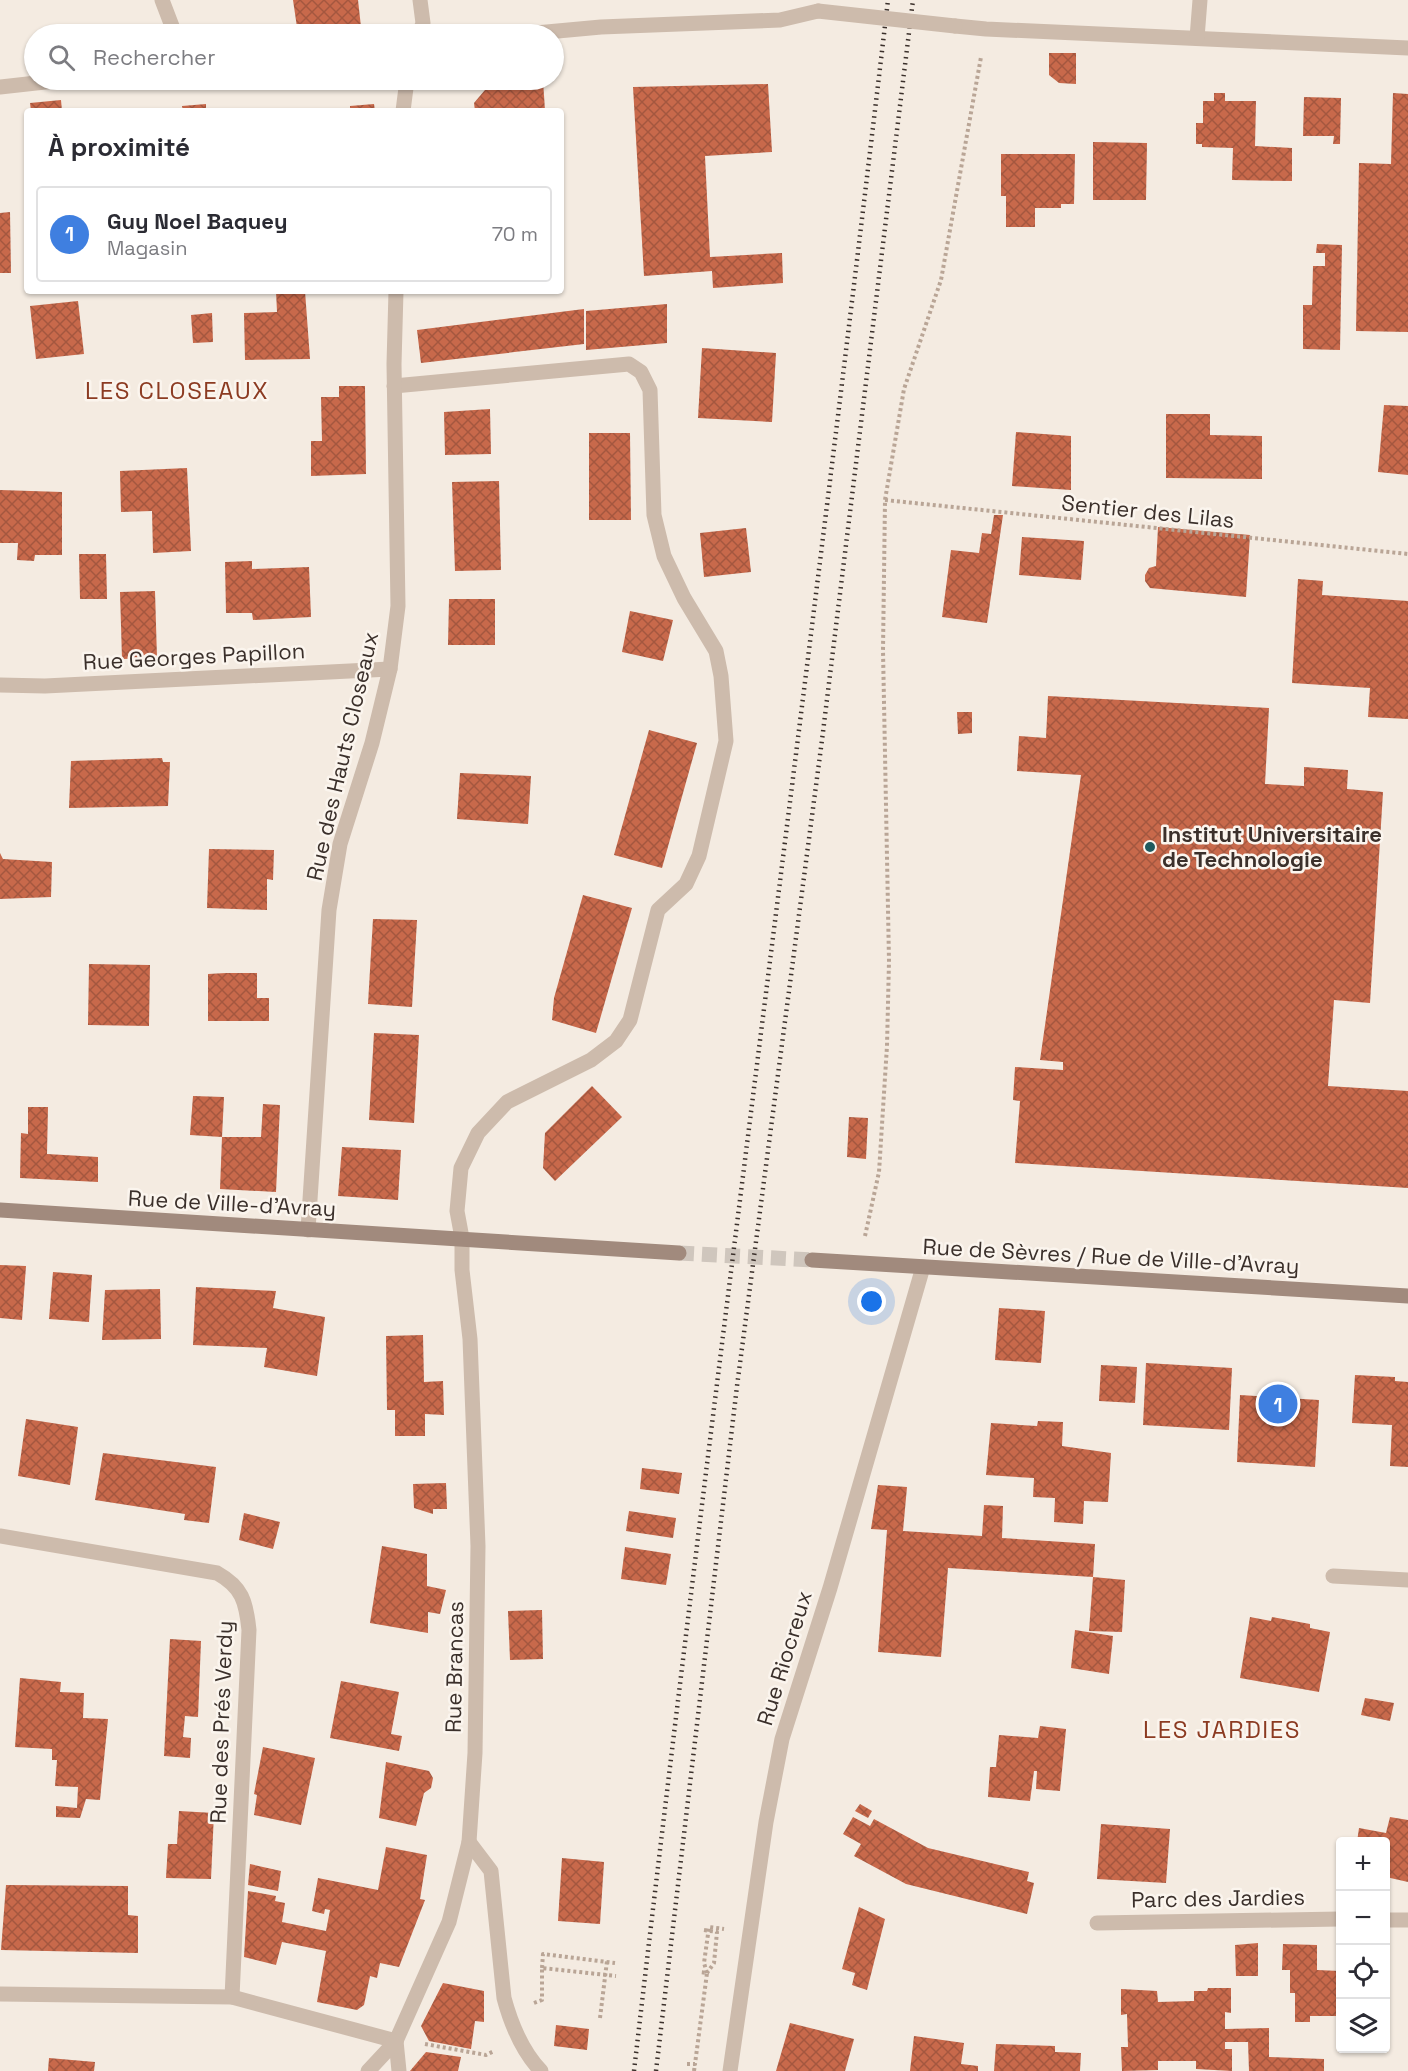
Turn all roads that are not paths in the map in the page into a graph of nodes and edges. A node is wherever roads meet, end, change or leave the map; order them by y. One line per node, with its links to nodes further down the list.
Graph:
1 (162, 0): 4 (street)
2 (420, 0): 5 (street)
3 (1200, 0): 7 (street)
4 (171, 24)
5 (423, 24)
6 (564, 30): 7 (street, bridge)
7 (1197, 38): 8 (street)
8 (1408, 48)
9 (24, 84): 10 (street)
10 (0, 87)
11 (406, 90): 12 (street)
12 (403, 108)
13 (396, 294): 14 (street, Rue des Hauts Closeaux)
14 (394, 386): 15 (street, Rue des Hauts Closeaux); 19 (street, Rue Brancas)
15 (390, 669): 16 (street, Rue Georges Papillon); 18 (street, Rue des Hauts Closeaux)
16 (0, 685)
17 (0, 1210): 18 (main road, Rue de Ville-d'Avray)
18 (309, 1230): 19 (main road, Rue de Ville-d'Avray)
19 (462, 1238): 20 (main road, Rue de Ville-d'Avray); 27 (street, Rue Brancas)
20 (679, 1252)
21 (812, 1260): 22 (main road, Rue de Sèvres / Rue de Ville-d'Avray)
22 (923, 1268): 23 (main road, Rue de Sèvres / Rue de Ville-d'Avray); 38 (street, Rue Riocreux)
23 (1408, 1296)
24 (0, 1536): 33 (street, Rue des Prés Verdy)
25 (1333, 1576): 26 (street)
26 (1408, 1580)
27 (469, 1842): 34 (street, Rue Brancas); 37 (street)
28 (1336, 1919): 31 (street, Parc des Jardies)
29 (1390, 1920): 30 (street)
30 (1408, 1920)
31 (1097, 1923)
32 (0, 1995): 33 (street)
33 (232, 1997): 34 (street)
34 (396, 2041): 35 (street, Rue Brancas); 36 (street)
35 (368, 2071)
36 (399, 2071)
37 (541, 2071)
38 (730, 2071)

